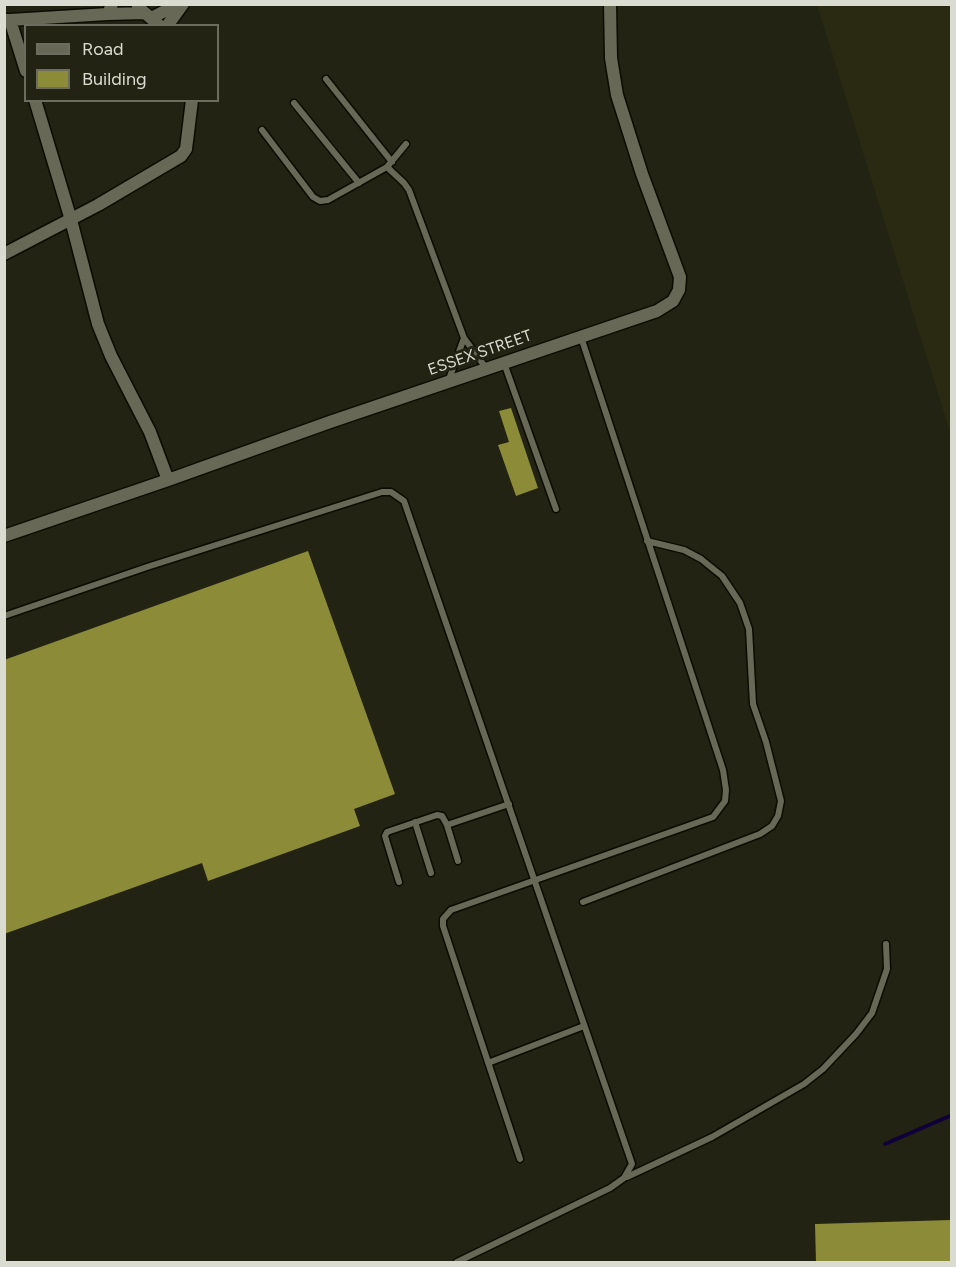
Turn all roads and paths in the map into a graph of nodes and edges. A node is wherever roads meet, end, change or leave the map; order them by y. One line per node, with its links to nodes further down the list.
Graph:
1 (181, 4): 4 (street); 6 (street)
2 (610, 4): 18 (street, ESSEX STREET)
3 (110, 9): 4 (street); 5 (street)
4 (147, 15)
5 (7, 20): 7 (street)
6 (168, 24)
7 (24, 66)
8 (326, 79): 14 (lane)
9 (36, 102): 16 (street)
10 (192, 102): 16 (street)
11 (294, 103): 15 (lane)
12 (262, 130): 15 (lane)
13 (406, 144): 14 (lane)
14 (389, 164): 15 (lane); 19 (lane)
15 (359, 183)
16 (71, 220): 17 (street); 23 (street)
17 (4, 254)
18 (581, 337): 20 (street, ESSEX STREET); 26 (lane)
19 (464, 338): 21 (lane); 22 (lane)
20 (504, 363): 21 (street, ESSEX STREET); 24 (lane)
21 (486, 369): 22 (street, ESSEX STREET)
22 (448, 382): 23 (street, ESSEX STREET)
23 (168, 480): 25 (street, ESSEX STREET)
24 (556, 509)
25 (4, 536)
26 (647, 541): 33 (lane); 35 (lane)
27 (4, 616): 28 (lane)
28 (509, 804): 30 (lane); 33 (lane)
29 (415, 822): 30 (lane); 32 (lane); 34 (lane)
30 (447, 825): 31 (lane)
31 (458, 861)
32 (431, 873)
33 (535, 879): 37 (lane); 38 (lane)
34 (399, 882)
35 (583, 902)
36 (886, 944): 40 (lane)
37 (584, 1026): 38 (lane); 40 (lane)
38 (488, 1063): 39 (lane)
39 (520, 1159)
40 (624, 1178): 41 (lane)
41 (457, 1263)

